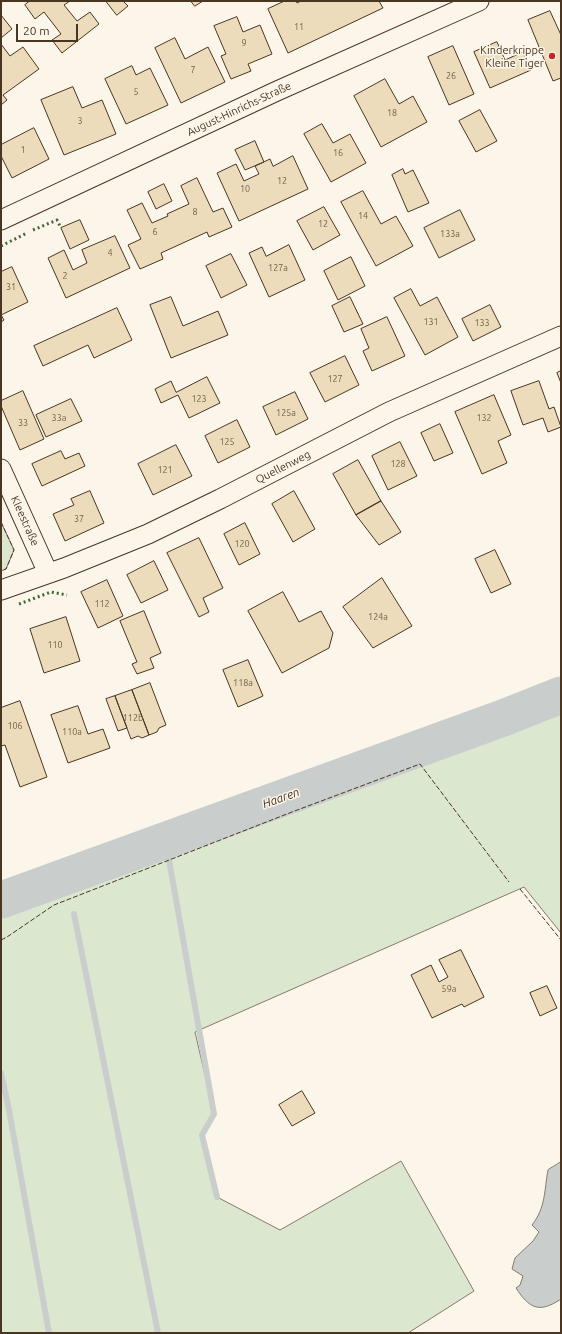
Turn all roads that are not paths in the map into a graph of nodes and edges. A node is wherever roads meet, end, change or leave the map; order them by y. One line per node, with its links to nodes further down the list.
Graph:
1 (478, 1): 2 (street, August-Hinrichs-Straße)
2 (1, 220)
3 (561, 336): 5 (street, Quellenweg)
4 (1, 469): 5 (street, Kleestraße)
5 (48, 573): 6 (street, Quellenweg)
6 (1, 590)

